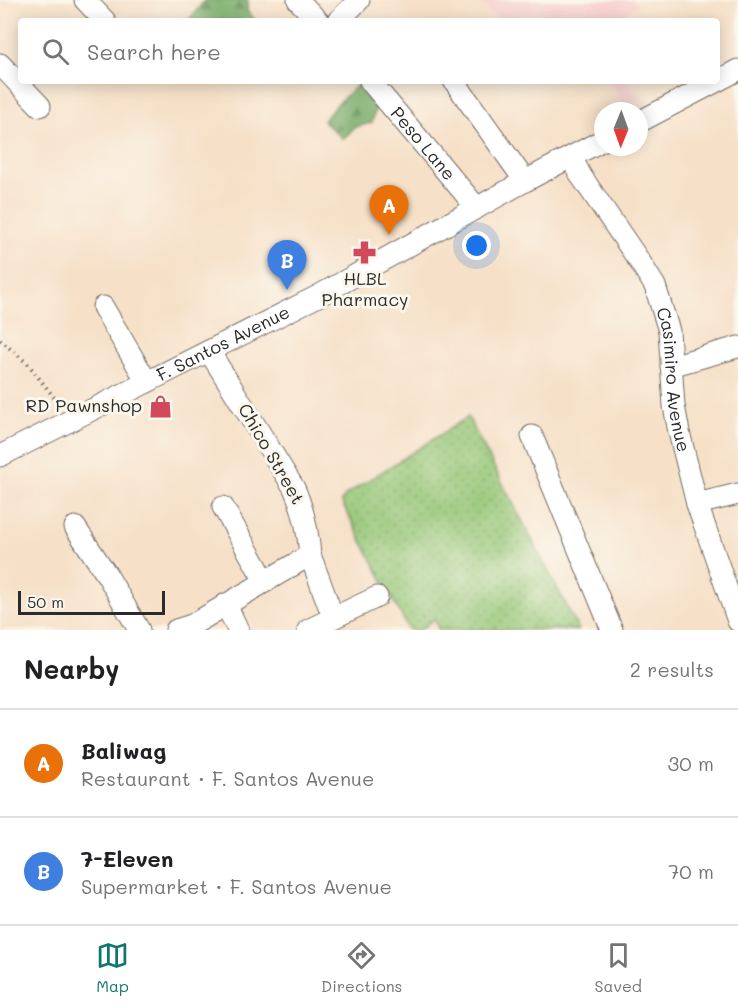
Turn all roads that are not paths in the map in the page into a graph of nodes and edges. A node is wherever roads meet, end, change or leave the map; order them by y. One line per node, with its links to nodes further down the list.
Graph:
1 (85, 0): 4 (street)
2 (298, 0): 5 (street)
3 (359, 0): 6 (street)
4 (102, 18)
5 (315, 18)
6 (341, 18)
7 (738, 70): 9 (street)
8 (3, 72): 13 (street)
9 (720, 79)
10 (373, 84): 18 (street, Peso Lane)
11 (456, 84): 17 (street)
12 (711, 84): 14 (street)
13 (40, 106)
14 (648, 117)
15 (594, 145): 16 (street, F. Santos Avenue)
16 (571, 157): 17 (street, F. Santos Avenue); 22 (street, Casimiro Avenue)
17 (525, 181): 18 (street, F. Santos Avenue)
18 (477, 208): 21 (street, F. Santos Avenue)
19 (103, 307): 23 (street)
20 (738, 347): 22 (street)
21 (209, 351): 23 (street, F. Santos Avenue); 30 (street, Chico Street)
22 (671, 366): 27 (street, Casimiro Avenue)
23 (147, 382): 25 (street, F. Santos Avenue)
24 (532, 436): 40 (street)
25 (0, 456)
26 (738, 494): 27 (street)
27 (697, 504): 35 (street, Casimiro Avenue)
28 (223, 507): 31 (street)
29 (75, 527): 36 (street)
30 (310, 555): 31 (street); 34 (street, Chico Street)
31 (266, 581): 33 (street)
32 (377, 597): 34 (street)
33 (226, 604): 37 (street); 38 (street)
34 (333, 617): 39 (street)
35 (738, 623): 41 (street)
36 (139, 630)
37 (176, 630)
38 (238, 630)
39 (308, 630)
40 (612, 630)
41 (726, 630)

